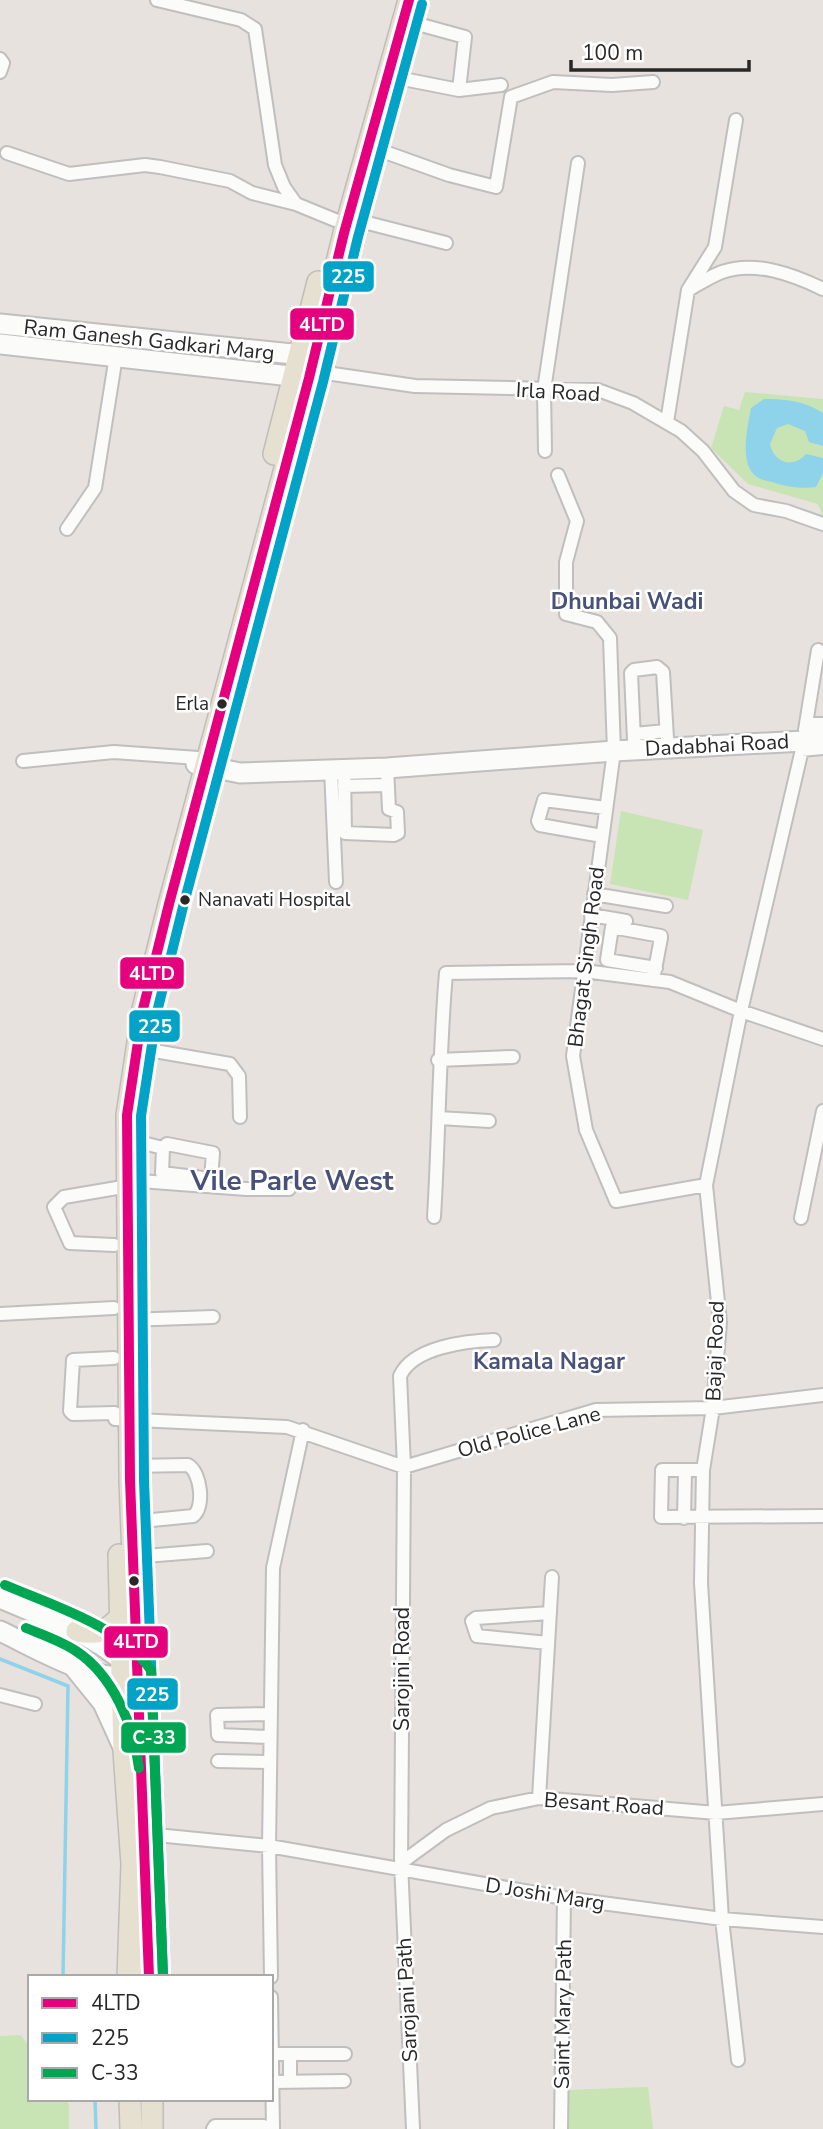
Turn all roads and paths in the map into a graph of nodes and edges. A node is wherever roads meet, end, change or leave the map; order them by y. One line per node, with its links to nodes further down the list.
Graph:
1 (157, 0): 13 (street)
2 (403, 7): 5 (main road); 8 (street); 14 (main road)
3 (0, 59): 4 (street)
4 (0, 72)
5 (388, 76): 8 (street); 10 (main road)
6 (653, 82): 10 (street)
7 (501, 85): 8 (street)
8 (459, 90)
9 (736, 120): 17 (street)
10 (368, 146): 14 (main road)
11 (7, 153): 13 (street)
12 (578, 163): 24 (street)
13 (296, 204): 14 (street)
14 (341, 219): 15 (street); 21 (main road)
15 (446, 243)
16 (823, 289): 17 (street)
17 (688, 290): 25 (street)
18 (0, 324): 21 (main road, Ram Ganesh Gadkari Marg)
19 (0, 344): 20 (main road, Ram Ganesh Gadkari Marg)
20 (116, 356): 23 (main road, Ram Ganesh Gadkari Marg); 29 (street)
21 (306, 356): 22 (street); 23 (main road)
22 (333, 374): 23 (street); 24 (street, Irla Road)
23 (301, 378): 36 (main road)
24 (544, 390): 25 (street, Irla Road); 26 (street)
25 (667, 422): 28 (street, Irla Road)
26 (545, 451)
27 (558, 475): 34 (street, Bhagat Singh Road)
28 (823, 524)
29 (67, 529)
30 (818, 650): 32 (street, Bajaj Road)
31 (666, 735): 32 (main road, Dadabhai Road); 33 (main road, Dadabhai Road); 33 (street)
32 (813, 736): 34 (main road, Dadabhai Road); 54 (street, Bajaj Road)
33 (634, 737): 34 (main road, Dadabhai Road)
34 (613, 746): 36 (main road, Dadabhai Road); 38 (main road, Dadabhai Road); 39 (street, Bhagat Singh Road)
35 (23, 761): 36 (street)
36 (199, 761): 37 (main road, Dadabhai Road); 56 (main road); 65 (main road)
37 (339, 775): 38 (main road, Dadabhai Road); 40 (street); 40 (street)
38 (387, 777): 40 (street)
39 (603, 814): 41 (street, Bhagat Singh Road); 41 (street)
40 (339, 829): 42 (street)
41 (600, 835): 43 (street, Bhagat Singh Road)
42 (336, 882)
43 (594, 894): 44 (street); 46 (street, Bhagat Singh Road)
44 (615, 897): 45 (street); 47 (street)
45 (666, 906)
46 (592, 915): 47 (street); 49 (street, Bhagat Singh Road)
47 (612, 919): 48 (street)
48 (662, 928)
49 (588, 939): 50 (street); 52 (street, Bhagat Singh Road)
50 (609, 942): 51 (street); 53 (street)
51 (630, 970): 52 (street); 53 (street)
52 (584, 971): 58 (street); 66 (street, Bhagat Singh Road)
53 (655, 974): 54 (street)
54 (741, 1011): 55 (street); 66 (street, Bajaj Road)
55 (823, 1039)
56 (137, 1048): 60 (street); 63 (main road)
57 (513, 1057): 58 (street)
58 (438, 1060): 61 (street)
59 (823, 1111): 69 (street)
60 (240, 1118)
61 (439, 1118): 62 (street); 68 (street)
62 (489, 1121)
63 (127, 1139): 64 (street); 65 (main road)
64 (163, 1148): 64 (street)
65 (122, 1184): 67 (street); 70 (main road); 70 (street); 72 (main road)
66 (706, 1185): 78 (street, Bajaj Road)
67 (289, 1189)
68 (434, 1217)
69 (801, 1219)
70 (114, 1245): 72 (main road)
71 (66, 1303): 72 (street)
72 (118, 1310): 73 (street); 74 (street); 76 (main road); 79 (main road)
73 (0, 1314)
74 (213, 1317)
75 (494, 1340): 82 (street, Sarojini Road)
76 (114, 1358): 79 (main road); 79 (street)
77 (823, 1395): 78 (street, Old Police Lane)
78 (713, 1408): 82 (street, Old Police Lane); 84 (street, Bajaj Road)
79 (120, 1417): 80 (street); 81 (main road); 94 (main road)
80 (303, 1430): 82 (street); 105 (street)
81 (130, 1466): 88 (main road); 88 (street)
82 (404, 1467): 116 (street, Sarojini Road)
83 (685, 1470): 84 (street); 86 (street); 86 (street)
84 (703, 1470): 87 (street, Bajaj Road)
85 (823, 1516): 87 (street)
86 (684, 1518): 87 (street)
87 (701, 1518): 113 (street, Bajaj Road)
88 (132, 1522): 90 (main road)
89 (207, 1551): 90 (street)
90 (133, 1557): 102 (main road)
91 (552, 1577): 93 (street)
92 (0, 1598): 95 (main road)
93 (548, 1613): 98 (street); 98 (street)
94 (121, 1616): 97 (main road); 100 (main road)
95 (47, 1618): 97 (main road); 99 (main road)
96 (0, 1631): 99 (main road)
97 (77, 1631): 100 (main road)
98 (547, 1643): 111 (street)
99 (34, 1647): 101 (main road)
100 (122, 1657): 102 (main road)
101 (73, 1665): 102 (main road); 108 (main road)
102 (130, 1677): 108 (main road); 114 (main road)
103 (0, 1695): 104 (street)
104 (35, 1704)
105 (269, 1714): 106 (street); 106 (street)
106 (268, 1741): 107 (street); 110 (street)
107 (217, 1743)
108 (124, 1751): 120 (main road)
109 (218, 1761): 110 (street)
110 (268, 1762): 115 (street)
111 (539, 1798): 113 (street, Besant Road); 116 (street, Besant Road)
112 (823, 1804): 113 (street, Besant Road)
113 (716, 1813): 118 (street, Bajaj Road)
114 (146, 1834): 115 (street, D Joshi Marg); 121 (main road)
115 (269, 1846): 116 (street, D Joshi Marg); 122 (street)
116 (401, 1867): 117 (street, D Joshi Marg); 138 (street, Sarojani Path)
117 (564, 1898): 118 (street, D Joshi Marg); 139 (street, Saint Mary Path)
118 (722, 1919): 119 (street, D Joshi Marg); 126 (street, Bajaj Road)
119 (823, 1927)
120 (128, 1975)
121 (149, 1975)
122 (271, 1975)
123 (273, 2054): 124 (street)
124 (290, 2054): 125 (street); 129 (street)
125 (345, 2054)
126 (738, 2060)
127 (344, 2081): 129 (street)
128 (273, 2082): 129 (street)
129 (290, 2082)
130 (130, 2101): 133 (main road)
131 (152, 2101): 134 (main road)
132 (273, 2101): 137 (street)
133 (131, 2129)
134 (152, 2129)
135 (213, 2129): 136 (street)
136 (266, 2129): 137 (street)
137 (274, 2129)
138 (413, 2129)
139 (561, 2129)

